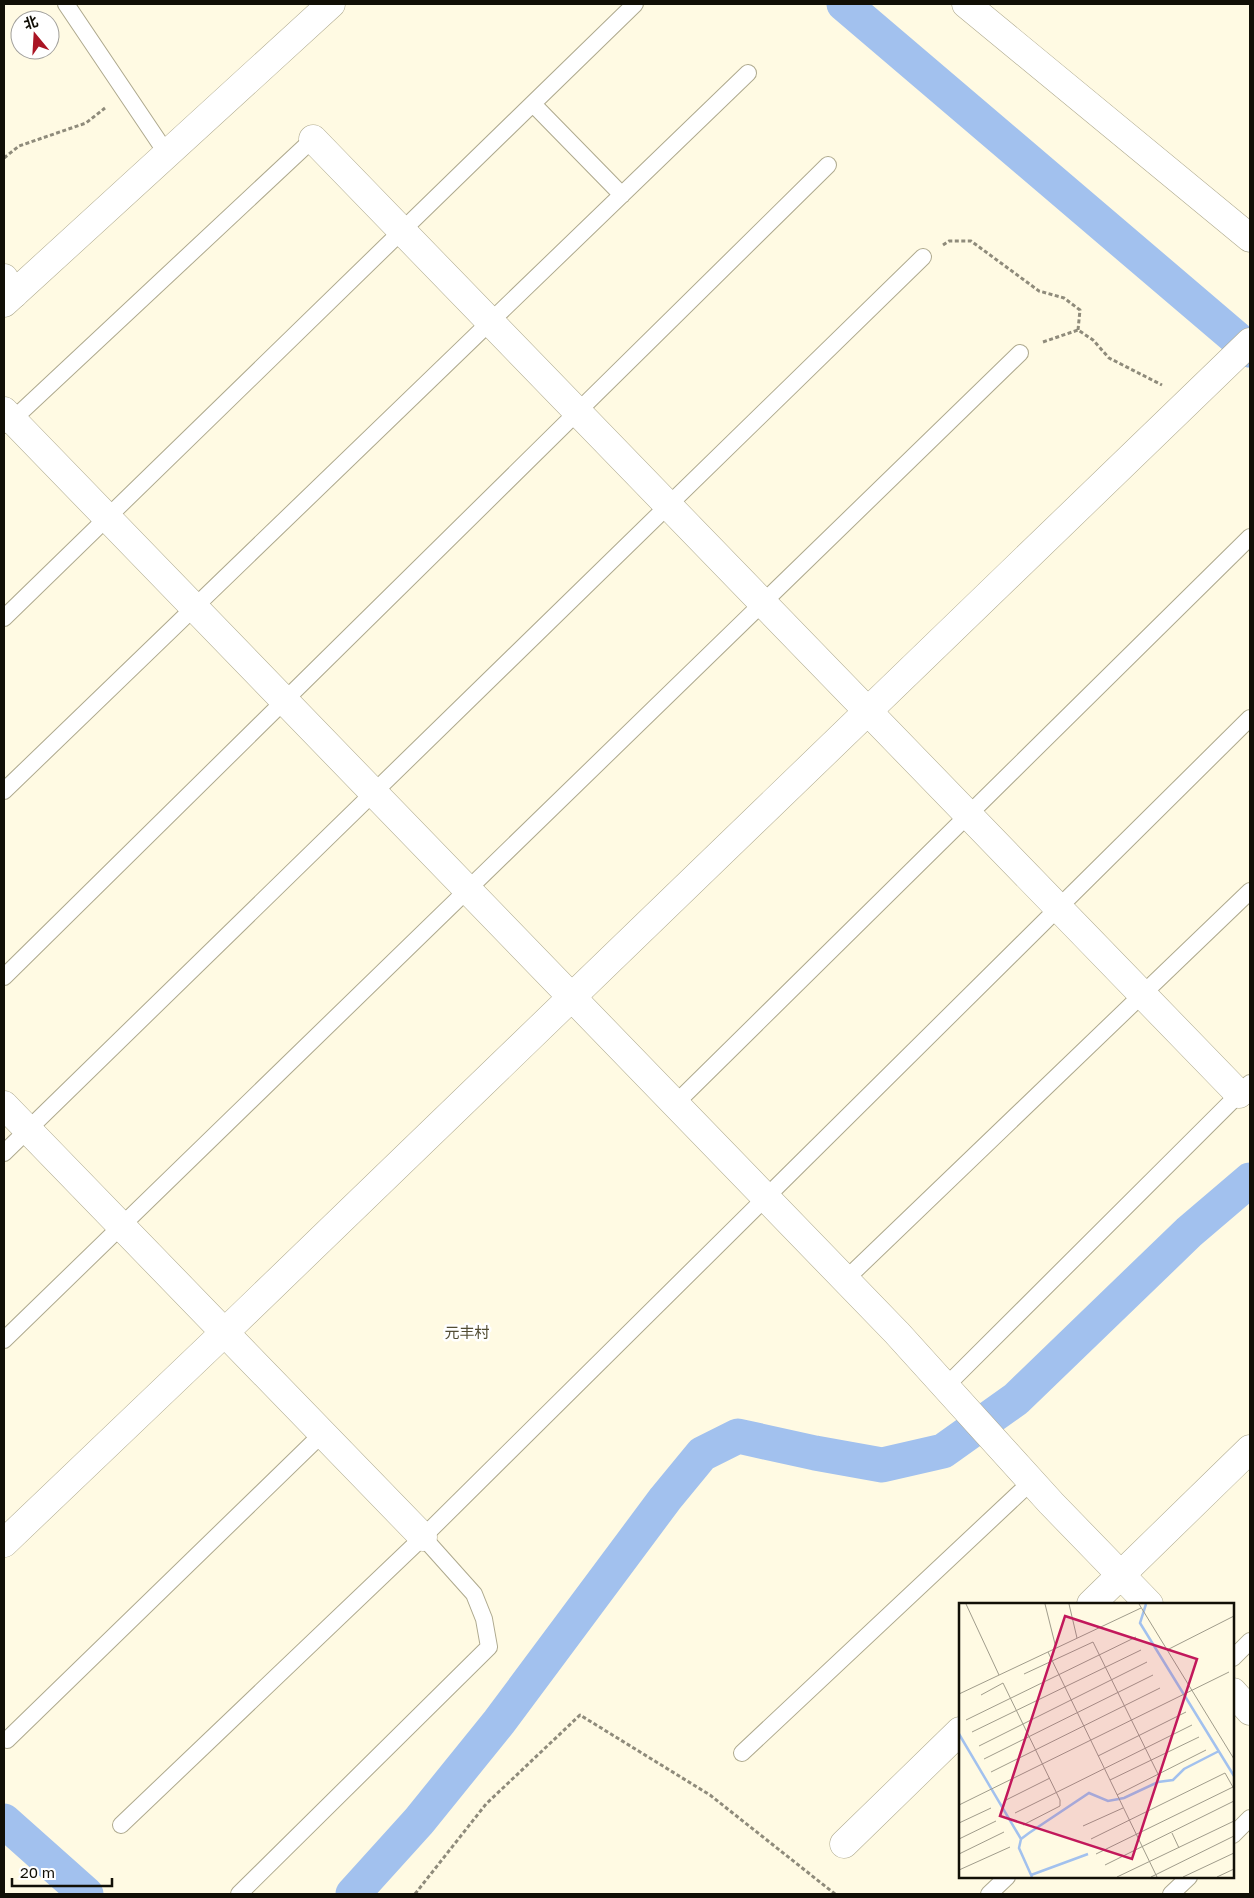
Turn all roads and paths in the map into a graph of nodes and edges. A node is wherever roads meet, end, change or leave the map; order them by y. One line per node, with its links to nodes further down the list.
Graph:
1 (66, 4): 6 (lane)
2 (331, 4): 9 (street)
3 (635, 4): 7 (lane)
4 (968, 4): 14 (street)
5 (748, 74): 12 (lane)
6 (126, 92): 9 (lane); 10 (path)
7 (533, 104): 12 (lane); 13 (lane)
8 (313, 138): 13 (street); 23 (lane)
9 (167, 154): 16 (street)
10 (4, 158)
11 (828, 165): 22 (lane)
12 (622, 195): 17 (lane)
13 (402, 231): 17 (street); 25 (lane)
14 (1250, 238)
15 (923, 257): 18 (path); 24 (lane)
16 (7, 291)
17 (490, 322): 22 (street); 28 (lane)
18 (1078, 330): 20 (path); 21 (path)
19 (1250, 342): 21 (street)
20 (1020, 353): 27 (lane)
21 (1191, 399): 31 (street)
22 (578, 412): 24 (street); 30 (lane)
23 (7, 420): 25 (street)
24 (668, 505): 27 (street); 34 (lane)
25 (107, 518): 28 (street); 29 (lane)
26 (1250, 537): 35 (lane)
27 (763, 602): 31 (street); 36 (lane)
28 (194, 608): 30 (street); 33 (lane)
29 (4, 618)
30 (284, 700): 34 (street); 39 (lane)
31 (868, 711): 35 (street); 41 (street)
32 (1250, 718): 38 (lane)
33 (4, 791)
34 (374, 793): 36 (street); 45 (lane)
35 (969, 815): 38 (street); 43 (lane)
36 (468, 890): 41 (street); 48 (lane)
37 (1250, 891): 40 (lane)
38 (1059, 908): 40 (street); 47 (lane)
39 (4, 977)
40 (1143, 995): 42 (street); 49 (lane)
41 (572, 997): 43 (street); 50 (street)
42 (1245, 1088): 52 (lane)
43 (675, 1104): 47 (street)
44 (4, 1105): 45 (street)
45 (28, 1130): 46 (lane); 48 (street)
46 (4, 1154)
47 (766, 1198): 49 (street); 56 (lane)
48 (121, 1226): 50 (street); 51 (lane)
49 (846, 1280): 52 (street)
50 (225, 1332): 53 (street); 57 (street)
51 (4, 1340)
52 (946, 1386): 55 (street)
53 (323, 1433): 56 (street); 66 (lane)
54 (1250, 1449): 58 (street)
55 (1023, 1472): 58 (street); 67 (lane)
56 (423, 1538): 69 (lane); 74 (lane)
57 (4, 1544)
58 (1121, 1575): 59 (street); 60 (street)
59 (1092, 1603)
60 (1148, 1603)
61 (1250, 1641): 62 (lane)
62 (1234, 1657)
63 (1234, 1693): 64 (street)
64 (1250, 1711)
65 (959, 1732): 71 (street)
66 (7, 1740)
67 (742, 1753)
68 (1250, 1818): 70 (lane)
69 (121, 1825)
70 (1234, 1834)
71 (844, 1844)
72 (1006, 1878): 77 (lane)
73 (1188, 1878): 78 (lane)
74 (239, 1894)
75 (415, 1894): 76 (path)
76 (835, 1894)
77 (989, 1894)
78 (1171, 1894)

